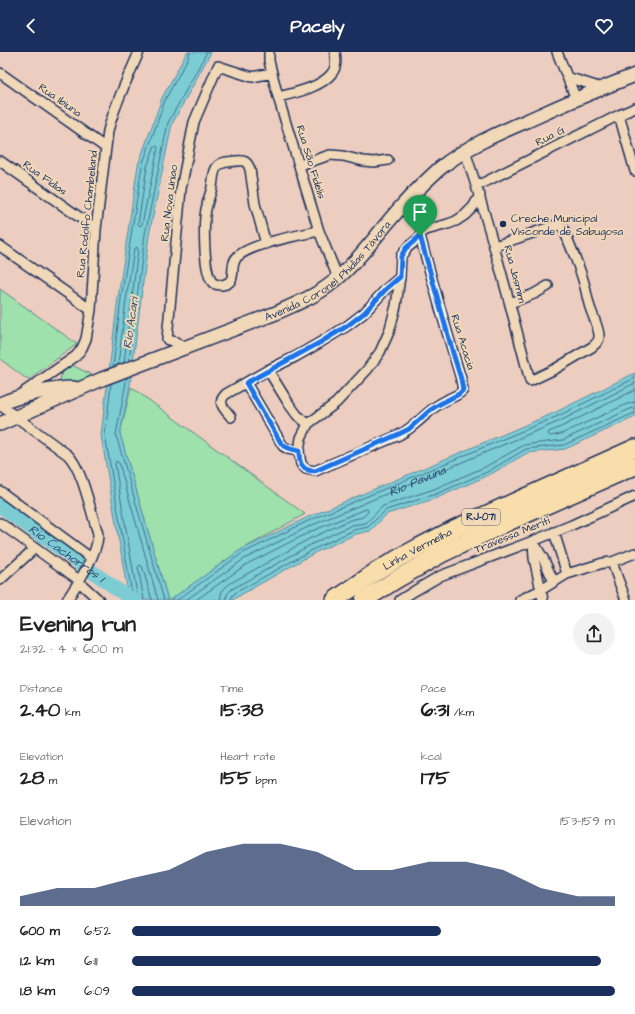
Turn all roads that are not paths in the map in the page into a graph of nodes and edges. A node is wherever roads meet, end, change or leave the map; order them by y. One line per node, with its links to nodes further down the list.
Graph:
1 (139, 52): 14 (street, Rua Rodolfo Chambelland)
2 (269, 52): 6 (street, Rua São Fidelis)
3 (335, 52): 10 (street)
4 (557, 52): 8 (street)
5 (0, 73): 14 (street, Rua Ibiuna)
6 (272, 73): 10 (street, Rua São Fidelis); 33 (street, Rua Nova Uniao)
7 (635, 75): 9 (street, Avenida Coronel Phidias Távora)
8 (567, 77): 9 (street); 11 (street)
9 (602, 88): 11 (street, Avenida Coronel Phidias Távora)
10 (278, 97): 18 (street, Rua São Fidelis)
11 (576, 99): 15 (street, Avenida Coronel Phidias Távora)
12 (635, 108): 13 (street, Rua G)
13 (619, 115): 19 (street); 20 (street, Rua G)
14 (106, 148): 22 (street, Rua Rodolfo Chambelland)
15 (465, 150): 20 (street, Rua Jasmim); 29 (street, Avenida Coronel Phidias Távora)
16 (388, 160): 18 (street)
17 (0, 161): 22 (street, Rua Fídias)
18 (300, 165): 23 (street, Rua São Fidelis)
19 (635, 171)
20 (477, 186): 21 (street, Rua Jasmim)
21 (480, 195): 24 (street); 27 (street, Rua Jasmim)
22 (96, 229): 32 (street, Rua Rodolfo Chambelland)
23 (319, 231): 25 (street); 29 (street, Rua São Fidelis)
24 (420, 236): 28 (street); 45 (street, Rua Acacia)
25 (266, 244): 25 (street)
26 (0, 246): 32 (street)
27 (495, 246): 31 (street, Rua Jasmim); 31 (street, Rua Jasmim)
28 (400, 277): 34 (street); 43 (street)
29 (338, 278): 33 (street, Avenida Coronel Phidias Távora)
30 (548, 286): 31 (street)
31 (510, 304)
32 (91, 310): 35 (street, Rua Rodolfo Chambelland)
33 (183, 348): 37 (street, Avenida Coronel Phidias Távora)
34 (268, 370): 36 (street); 43 (street)
35 (55, 371): 37 (street); 38 (street, Rua Rodolfo Chambelland)
36 (246, 383): 41 (street); 45 (street)
37 (61, 393): 38 (street); 40 (street)
38 (13, 399): 39 (street)
39 (0, 405): 40 (street)
40 (16, 417): 42 (street); 54 (street)
41 (231, 417)
42 (0, 424)
43 (308, 424): 45 (street)
44 (635, 448): 63 (highway, Linha Vermelha / RJ-071)
45 (299, 451)
46 (635, 466): 64 (highway, Linha Vermelha / RJ-071)
47 (0, 491): 54 (street)
48 (635, 496): 50 (street, Travessa Meriti)
49 (0, 523): 52 (street)
50 (554, 532): 51 (street, Travessa Meriti); 56 (street)
51 (533, 541): 59 (street); 60 (street); 65 (street, Travessa Meriti)
52 (34, 548): 57 (street); 58 (street)
53 (635, 553): 55 (street)
54 (90, 560): 57 (street)
55 (612, 562): 56 (street); 68 (street)
56 (567, 574): 59 (street)
57 (80, 578): 61 (street); 62 (street)
58 (0, 580)
59 (554, 582): 60 (street)
60 (541, 590): 66 (street); 67 (street)
61 (67, 600)
62 (99, 600)
63 (335, 600)
64 (364, 600)
65 (400, 600)
66 (520, 600)
67 (543, 600)
68 (626, 600)

